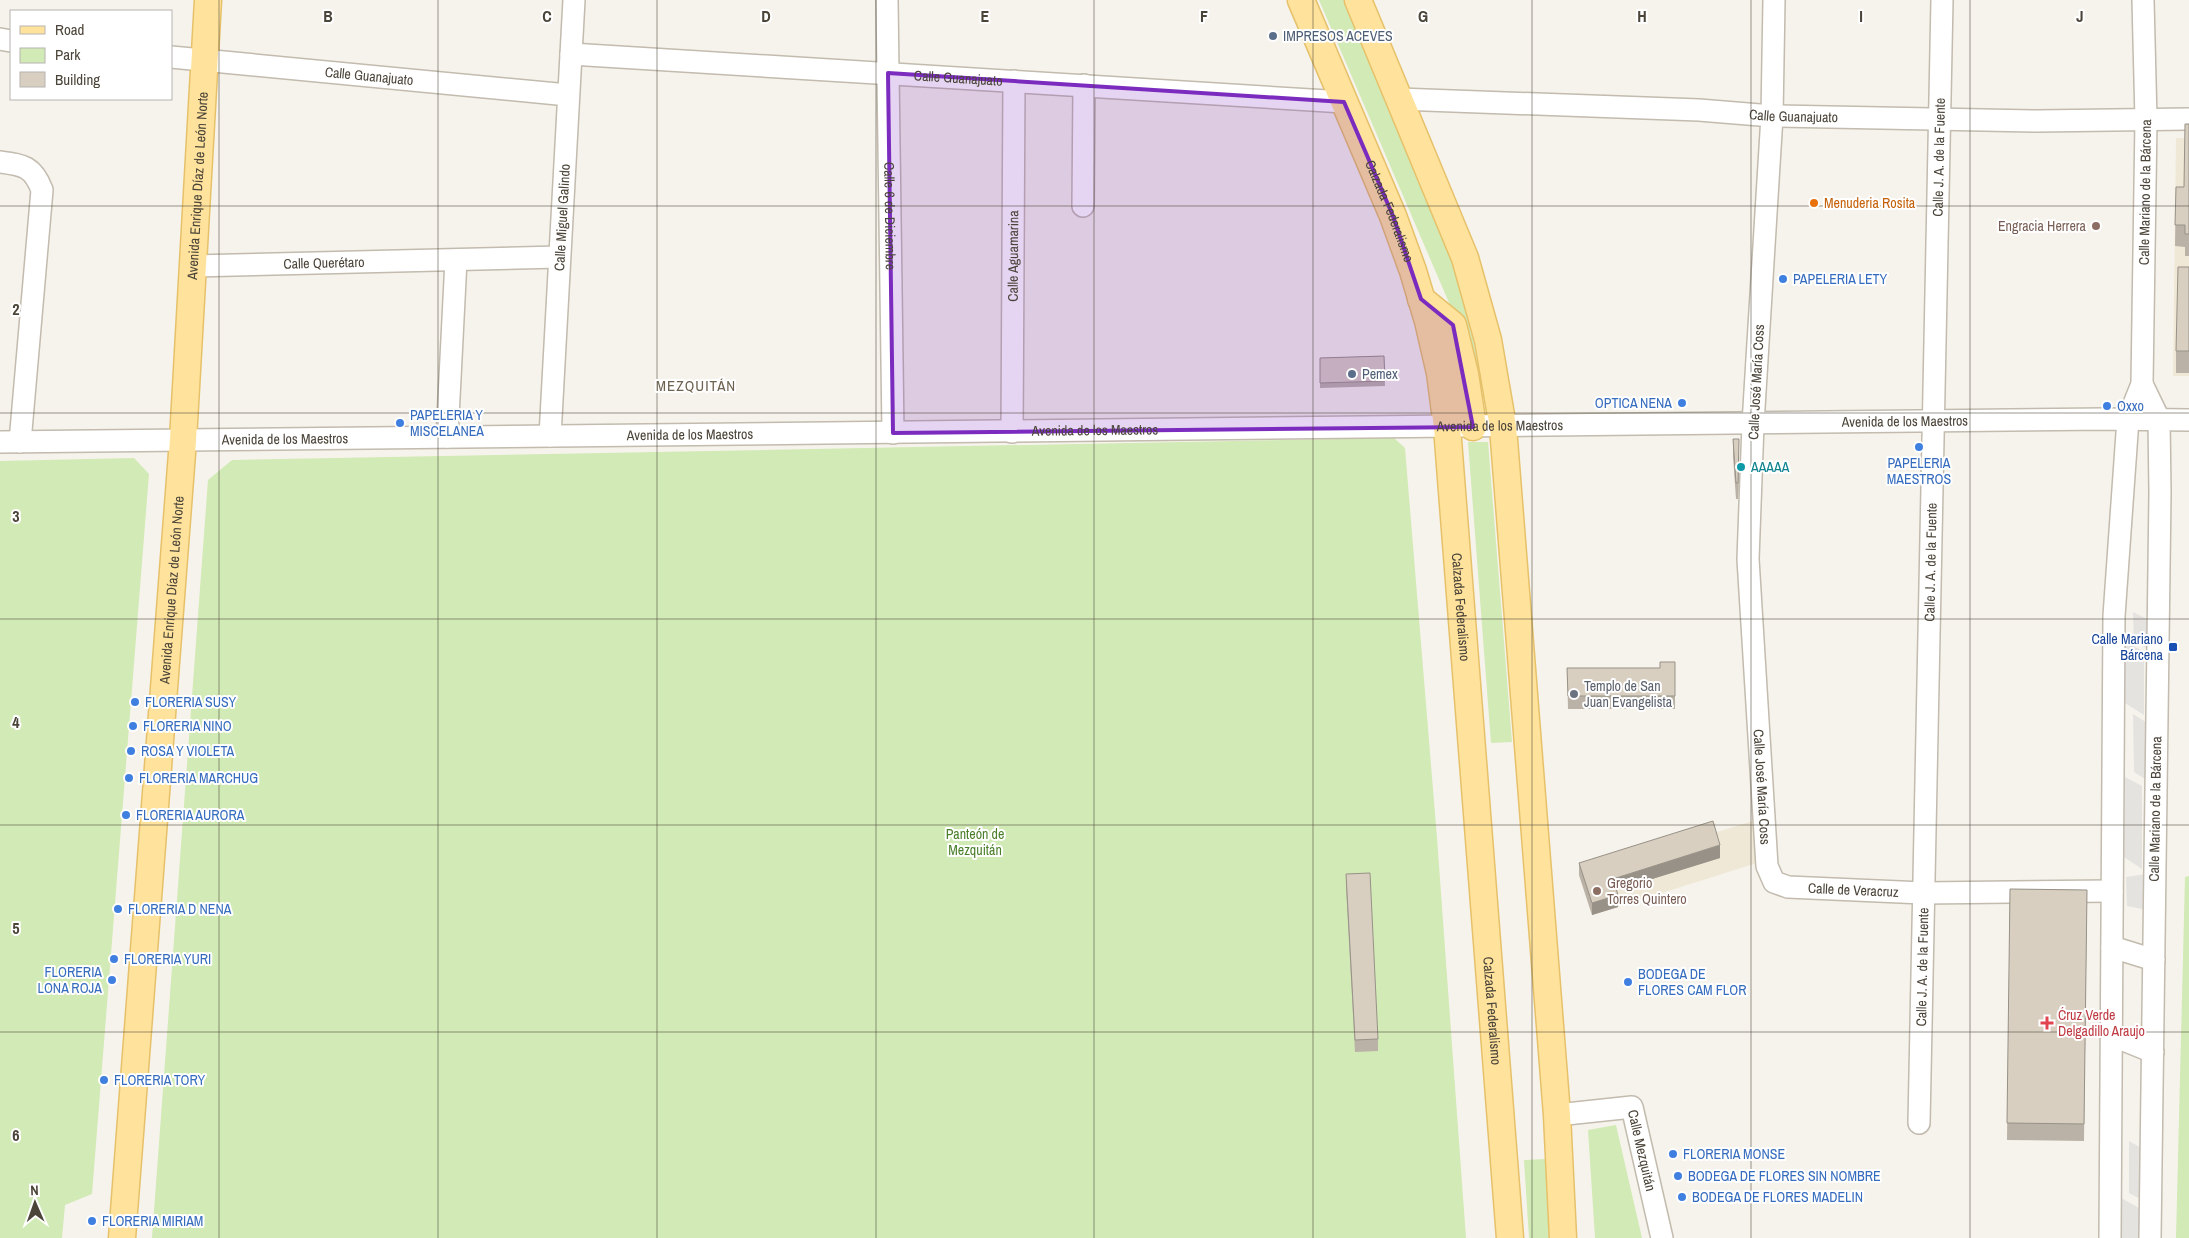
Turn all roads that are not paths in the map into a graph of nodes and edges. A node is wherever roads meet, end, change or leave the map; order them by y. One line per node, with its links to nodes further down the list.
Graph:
1 (208, 0): 13 (main road, Avenida Enrique Díaz de León Norte)
2 (574, 0): 11 (street, Calle Miguel Galindo)
3 (887, 0): 14 (street, Calle 6 de Diciembre)
4 (1301, 0): 19 (main road, Calzada Federalismo)
5 (1358, 0): 10 (main road)
6 (1370, 0): 10 (street)
7 (1774, 0): 20 (street, Calle José María Coss)
8 (1942, 0): 21 (street, Calle J. A. de la Fuente)
9 (2143, 0): 23 (street, Calle Mariano de la Bárcena)
10 (1371, 31): 18 (main road)
11 (571, 54): 14 (street, Calle Guanajuato); 17 (street, Calle Miguel Galindo)
12 (172, 57): 13 (street, Calle Guanajuato)
13 (205, 60): 17 (street, Calle Guanajuato); 28 (main road, Avenida Enrique Díaz de León Norte)
14 (888, 73): 15 (street, Calle Guanajuato); 40 (street, Calle 6 de Diciembre)
15 (1014, 81): 16 (street, Calle Guanajuato); 39 (street, Calle Aguamarina)
16 (1084, 85): 19 (street, Calle Guanajuato); 25 (street)
17 (568, 95): 26 (street, Calle Miguel Galindo)
18 (1399, 99): 20 (street, Calle Guanajuato); 38 (main road)
19 (1344, 102): 29 (main road, Calzada Federalismo)
20 (1772, 116): 21 (street, Calle Guanajuato); 35 (street, Calle José María Coss)
21 (1939, 119): 23 (street, Calle Guanajuato); 34 (street, Calle J. A. de la Fuente)
22 (2189, 119): 23 (street, Calle Guanajuato)
23 (2146, 120): 30 (street, Calle Mariano de la Bárcena)
24 (0, 162): 44 (street)
25 (1083, 206)
26 (559, 257): 27 (street, Calle Querétaro); 41 (street, Calle Miguel Galindo)
27 (456, 260): 28 (street, Calle Querétaro); 42 (street)
28 (193, 266): 43 (main road, Avenida Enrique Díaz de León Norte)
29 (1421, 299): 36 (main road, Calzada Federalismo); 37 (main road)
30 (2142, 384): 31 (street, Calle Mariano de la Bárcena); 32 (street, Calle Mariano de la Bárcena)
31 (2128, 419): 32 (street, Avenida de los Maestros); 34 (street, Avenida de los Maestros); 46 (street, Calle Mariano de la Bárcena)
32 (2159, 420): 33 (street, Avenida de los Maestros); 49 (street, Calle Mariano de la Bárcena)
33 (2189, 420)
34 (1935, 421): 35 (street, Avenida de los Maestros); 47 (street, Calle J. A. de la Fuente)
35 (1753, 424): 38 (street, Avenida de los Maestros); 45 (street, Calle José María Coss)
36 (1447, 427): 37 (street, Avenida de los Maestros); 39 (street, Avenida de los Maestros); 55 (main road, Calzada Federalismo)
37 (1473, 427): 38 (street, Avenida de los Maestros)
38 (1503, 427): 52 (main road)
39 (1012, 432): 40 (street, Avenida de los Maestros)
40 (893, 433): 41 (street, Avenida de los Maestros)
41 (550, 436): 42 (street, Avenida de los Maestros)
42 (447, 438): 43 (street, Avenida de los Maestros)
43 (183, 440): 44 (street, Avenida de los Maestros); 54 (main road, Avenida Enrique Díaz de León Norte)
44 (10, 442)
45 (1774, 882): 47 (street, Calle de Veracruz)
46 (2112, 891): 47 (street, Calle de Veracruz); 48 (street, Calle Mariano de la Bárcena)
47 (1924, 893): 53 (street, Calle J. A. de la Fuente)
48 (2112, 947): 49 (street); 50 (street, Calle Mariano de la Bárcena)
49 (2154, 960): 51 (street, Calle Mariano de la Bárcena)
50 (2111, 1035): 51 (street); 58 (street, Calle Mariano de la Bárcena)
51 (2152, 1052): 59 (street, Calle Mariano de la Bárcena)
52 (1557, 1115): 56 (main road); 57 (street, Calle Mezquitán)
53 (1919, 1123)
54 (122, 1238)
55 (1510, 1238)
56 (1564, 1238)
57 (1662, 1238)
58 (2110, 1238)
59 (2150, 1238)

